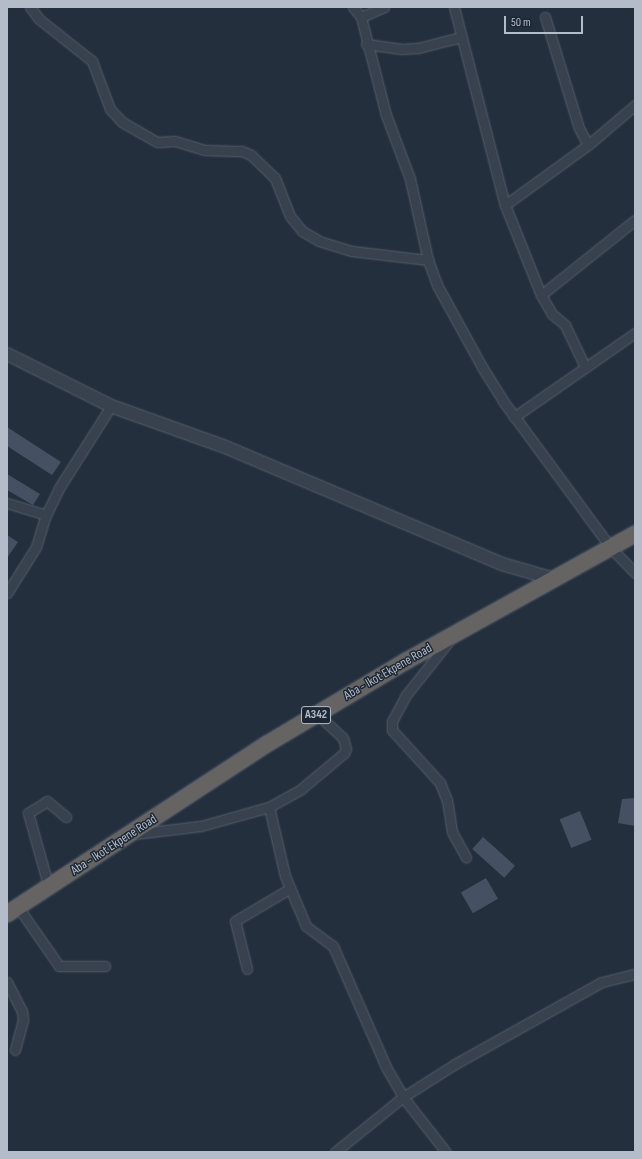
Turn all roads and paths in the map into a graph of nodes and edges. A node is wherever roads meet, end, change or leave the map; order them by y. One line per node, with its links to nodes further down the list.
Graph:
1 (30, 7): 13 (street)
2 (353, 7): 5 (street)
3 (384, 7): 5 (street)
4 (454, 7): 7 (street)
5 (360, 17): 8 (street)
6 (545, 18): 10 (street)
7 (461, 37): 8 (street); 11 (street)
8 (366, 44): 13 (street)
9 (635, 105): 10 (street)
10 (588, 145): 11 (street)
11 (505, 205): 14 (street)
12 (635, 220): 14 (street)
13 (428, 260): 19 (street)
14 (541, 294): 17 (street)
15 (635, 333): 17 (street)
16 (7, 354): 18 (street)
17 (585, 367): 19 (street)
18 (111, 406): 21 (street); 25 (street)
19 (514, 417): 23 (street)
20 (7, 503): 21 (street)
21 (46, 515): 26 (street)
22 (635, 534): 23 (highway, Aba - Ikot Ekpene Road / A342)
23 (611, 548): 24 (street); 25 (highway, Aba - Ikot Ekpene Road / A342)
24 (635, 573)
25 (554, 579): 27 (highway, Aba - Ikot Ekpene Road / A342)
26 (7, 593)
27 (453, 635): 28 (highway, Aba - Ikot Ekpene Road / A342); 32 (street)
28 (317, 714): 29 (street); 31 (highway, Aba - Ikot Ekpene Road / A342)
29 (269, 807): 31 (street); 34 (street)
30 (66, 817): 33 (street)
31 (133, 834): 33 (highway, Aba - Ikot Ekpene Road / A342)
32 (466, 857)
33 (49, 888): 35 (highway, Aba - Ikot Ekpene Road / A342)
34 (289, 889): 37 (street); 41 (street)
35 (12, 910): 36 (street)
36 (105, 966)
37 (247, 969)
38 (635, 974): 41 (street)
39 (7, 982): 40 (street)
40 (14, 1050)
41 (403, 1097): 42 (street); 43 (street)
42 (335, 1152)
43 (446, 1152)

